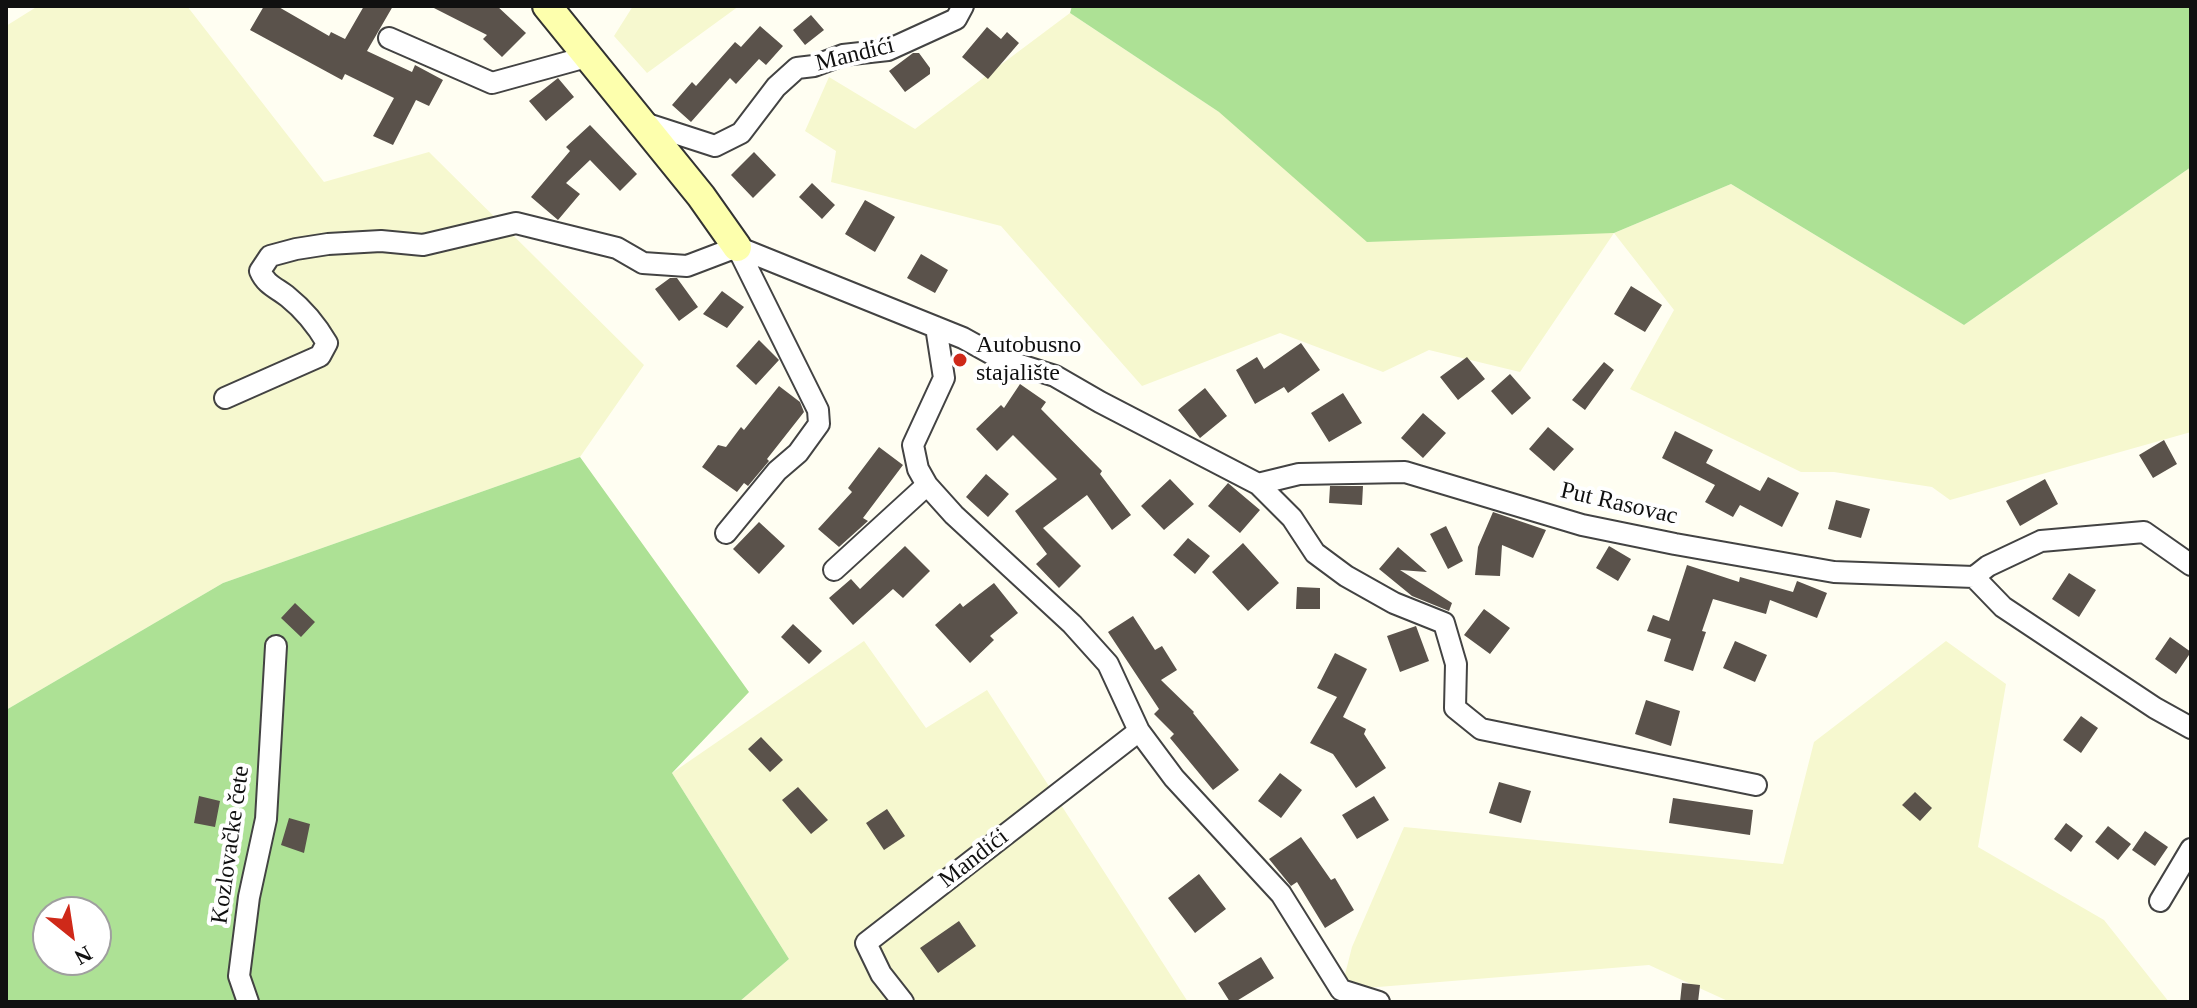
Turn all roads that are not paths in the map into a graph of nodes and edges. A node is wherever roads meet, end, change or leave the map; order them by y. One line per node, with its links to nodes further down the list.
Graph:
1 (547, 6): 4 (street)
2 (956, 10): 5 (street, Mandići)
3 (389, 38): 4 (street)
4 (590, 56): 5 (street)
5 (641, 122): 6 (street)
6 (737, 247): 7 (street); 8 (street); 11 (street)
7 (936, 327): 9 (street); 10 (street)
8 (225, 398)
9 (1258, 484): 14 (street, Put Rasovac); 18 (street)
10 (927, 485): 13 (street); 17 (street)
11 (726, 533)
12 (2191, 565): 14 (street)
13 (834, 570)
14 (1974, 577): 16 (street)
15 (276, 646): 22 (street, Kozlovačke čete)
16 (2191, 728)
17 (1139, 731): 21 (street); 23 (street, Mandići)
18 (1756, 785)
19 (2191, 849): 20 (street)
20 (2160, 901)
21 (1338, 996): 24 (street)
22 (248, 1002)
23 (903, 1002)
24 (1379, 1002)

